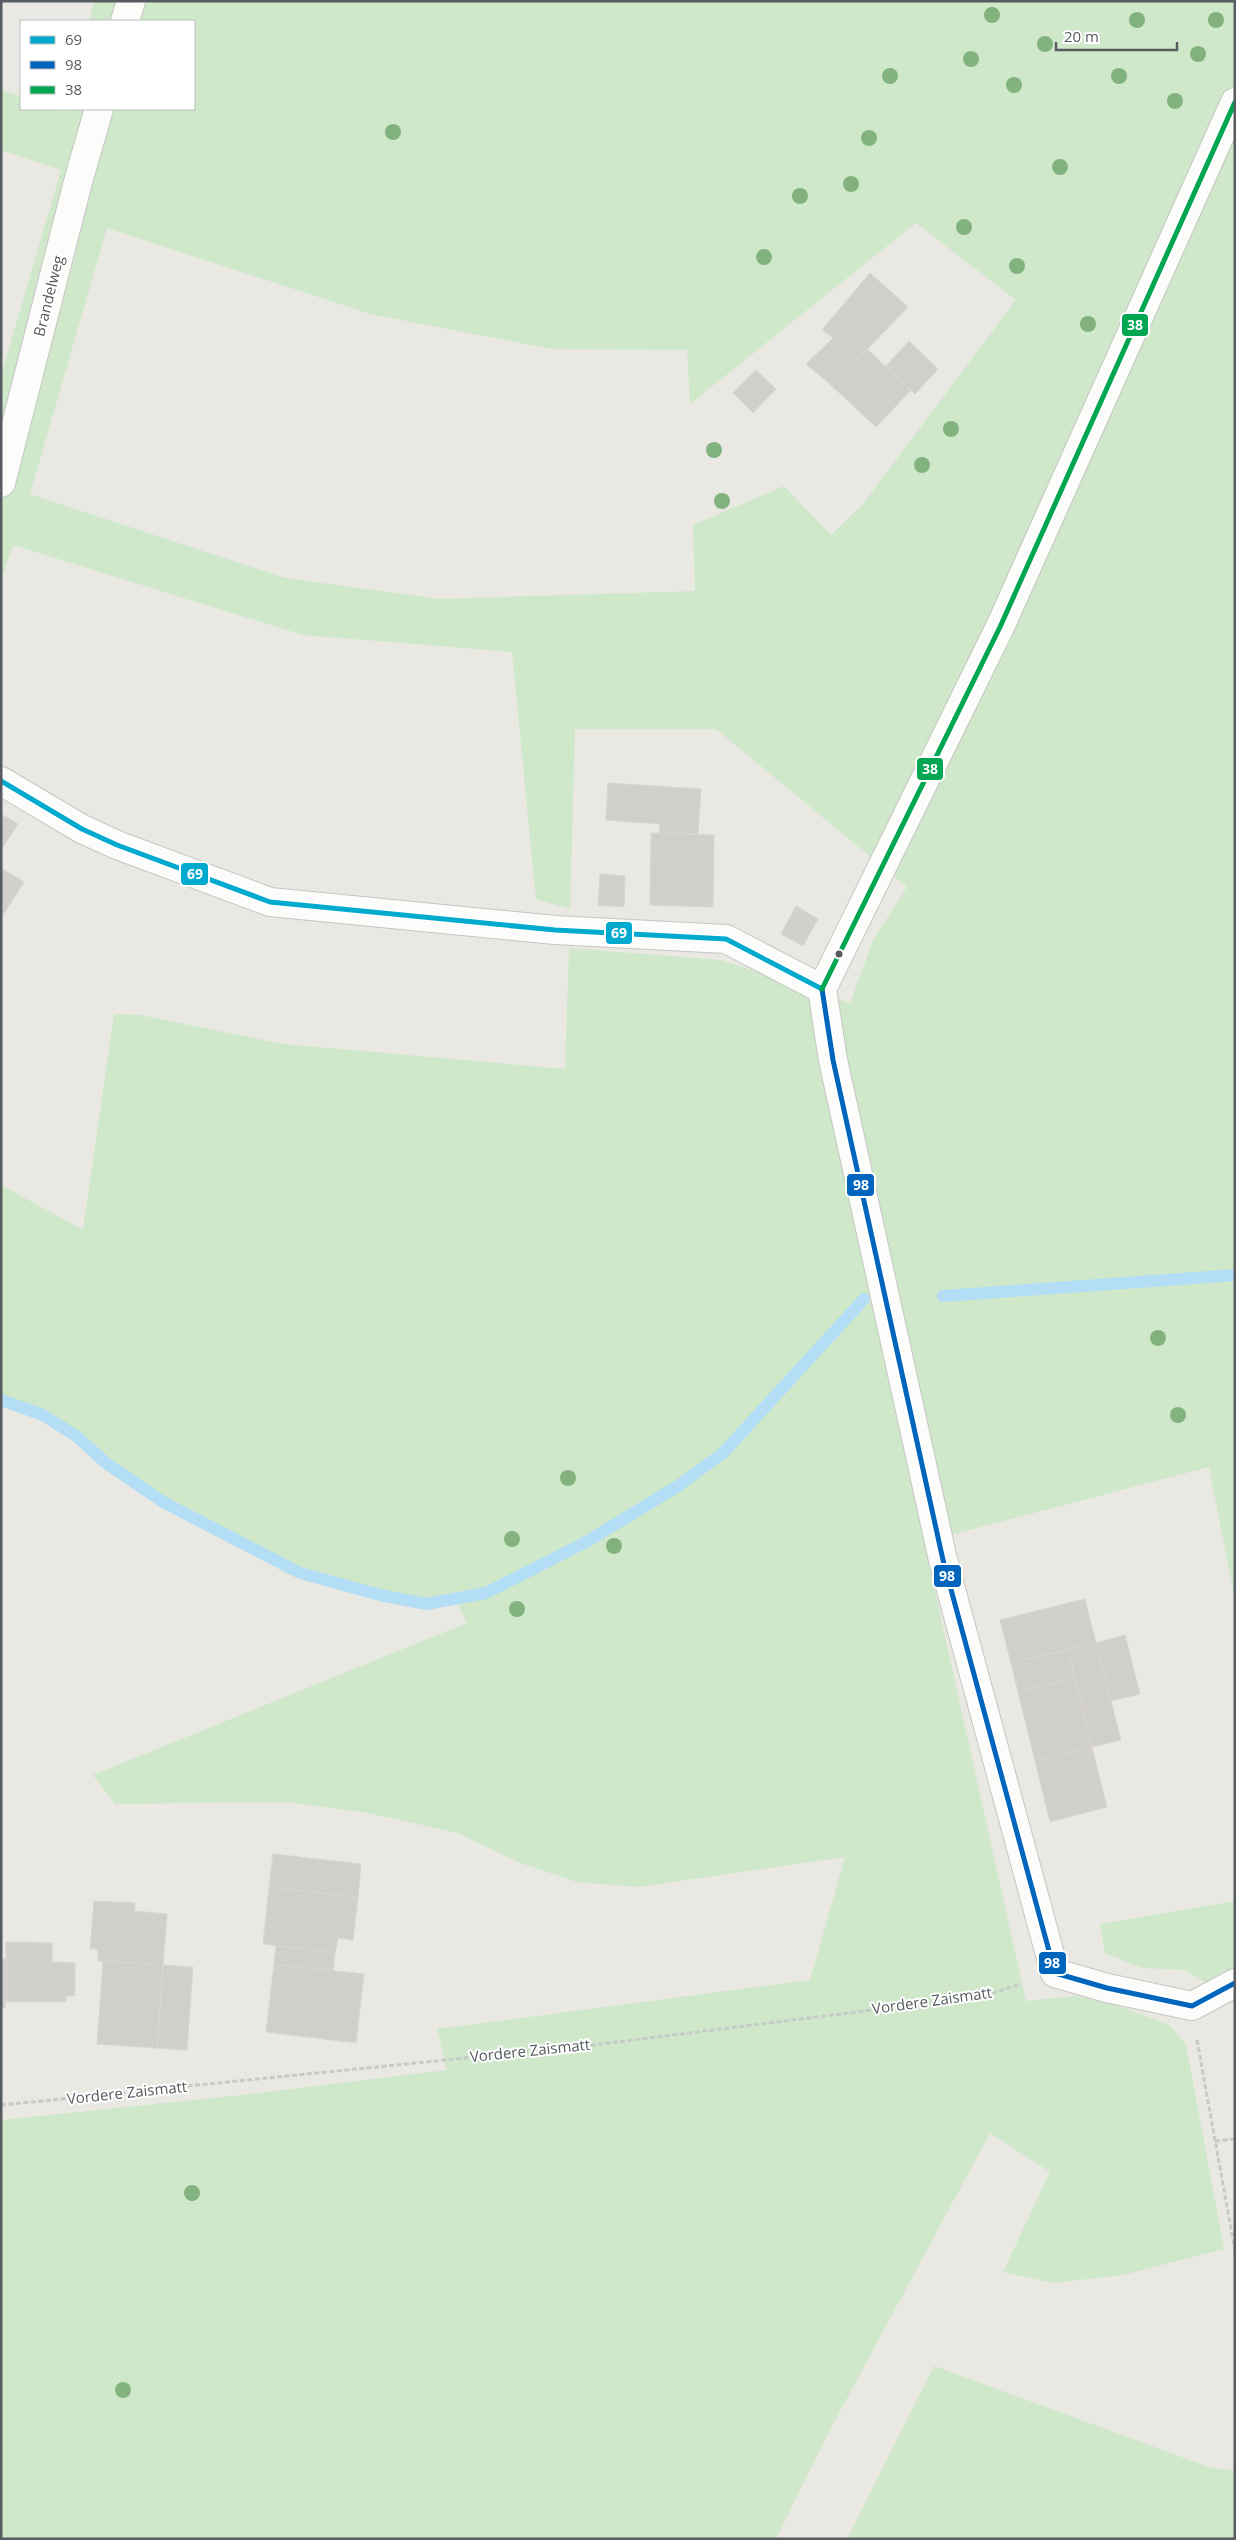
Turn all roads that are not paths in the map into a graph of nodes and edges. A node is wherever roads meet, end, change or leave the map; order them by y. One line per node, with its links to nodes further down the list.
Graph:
1 (131, 1): 2 (street)
2 (125, 20)
3 (1235, 102): 7 (street)
4 (99, 110): 5 (street, Brandelweg)
5 (1, 483)
6 (1, 781): 7 (street)
7 (822, 989): 8 (street)
8 (1235, 1983)

